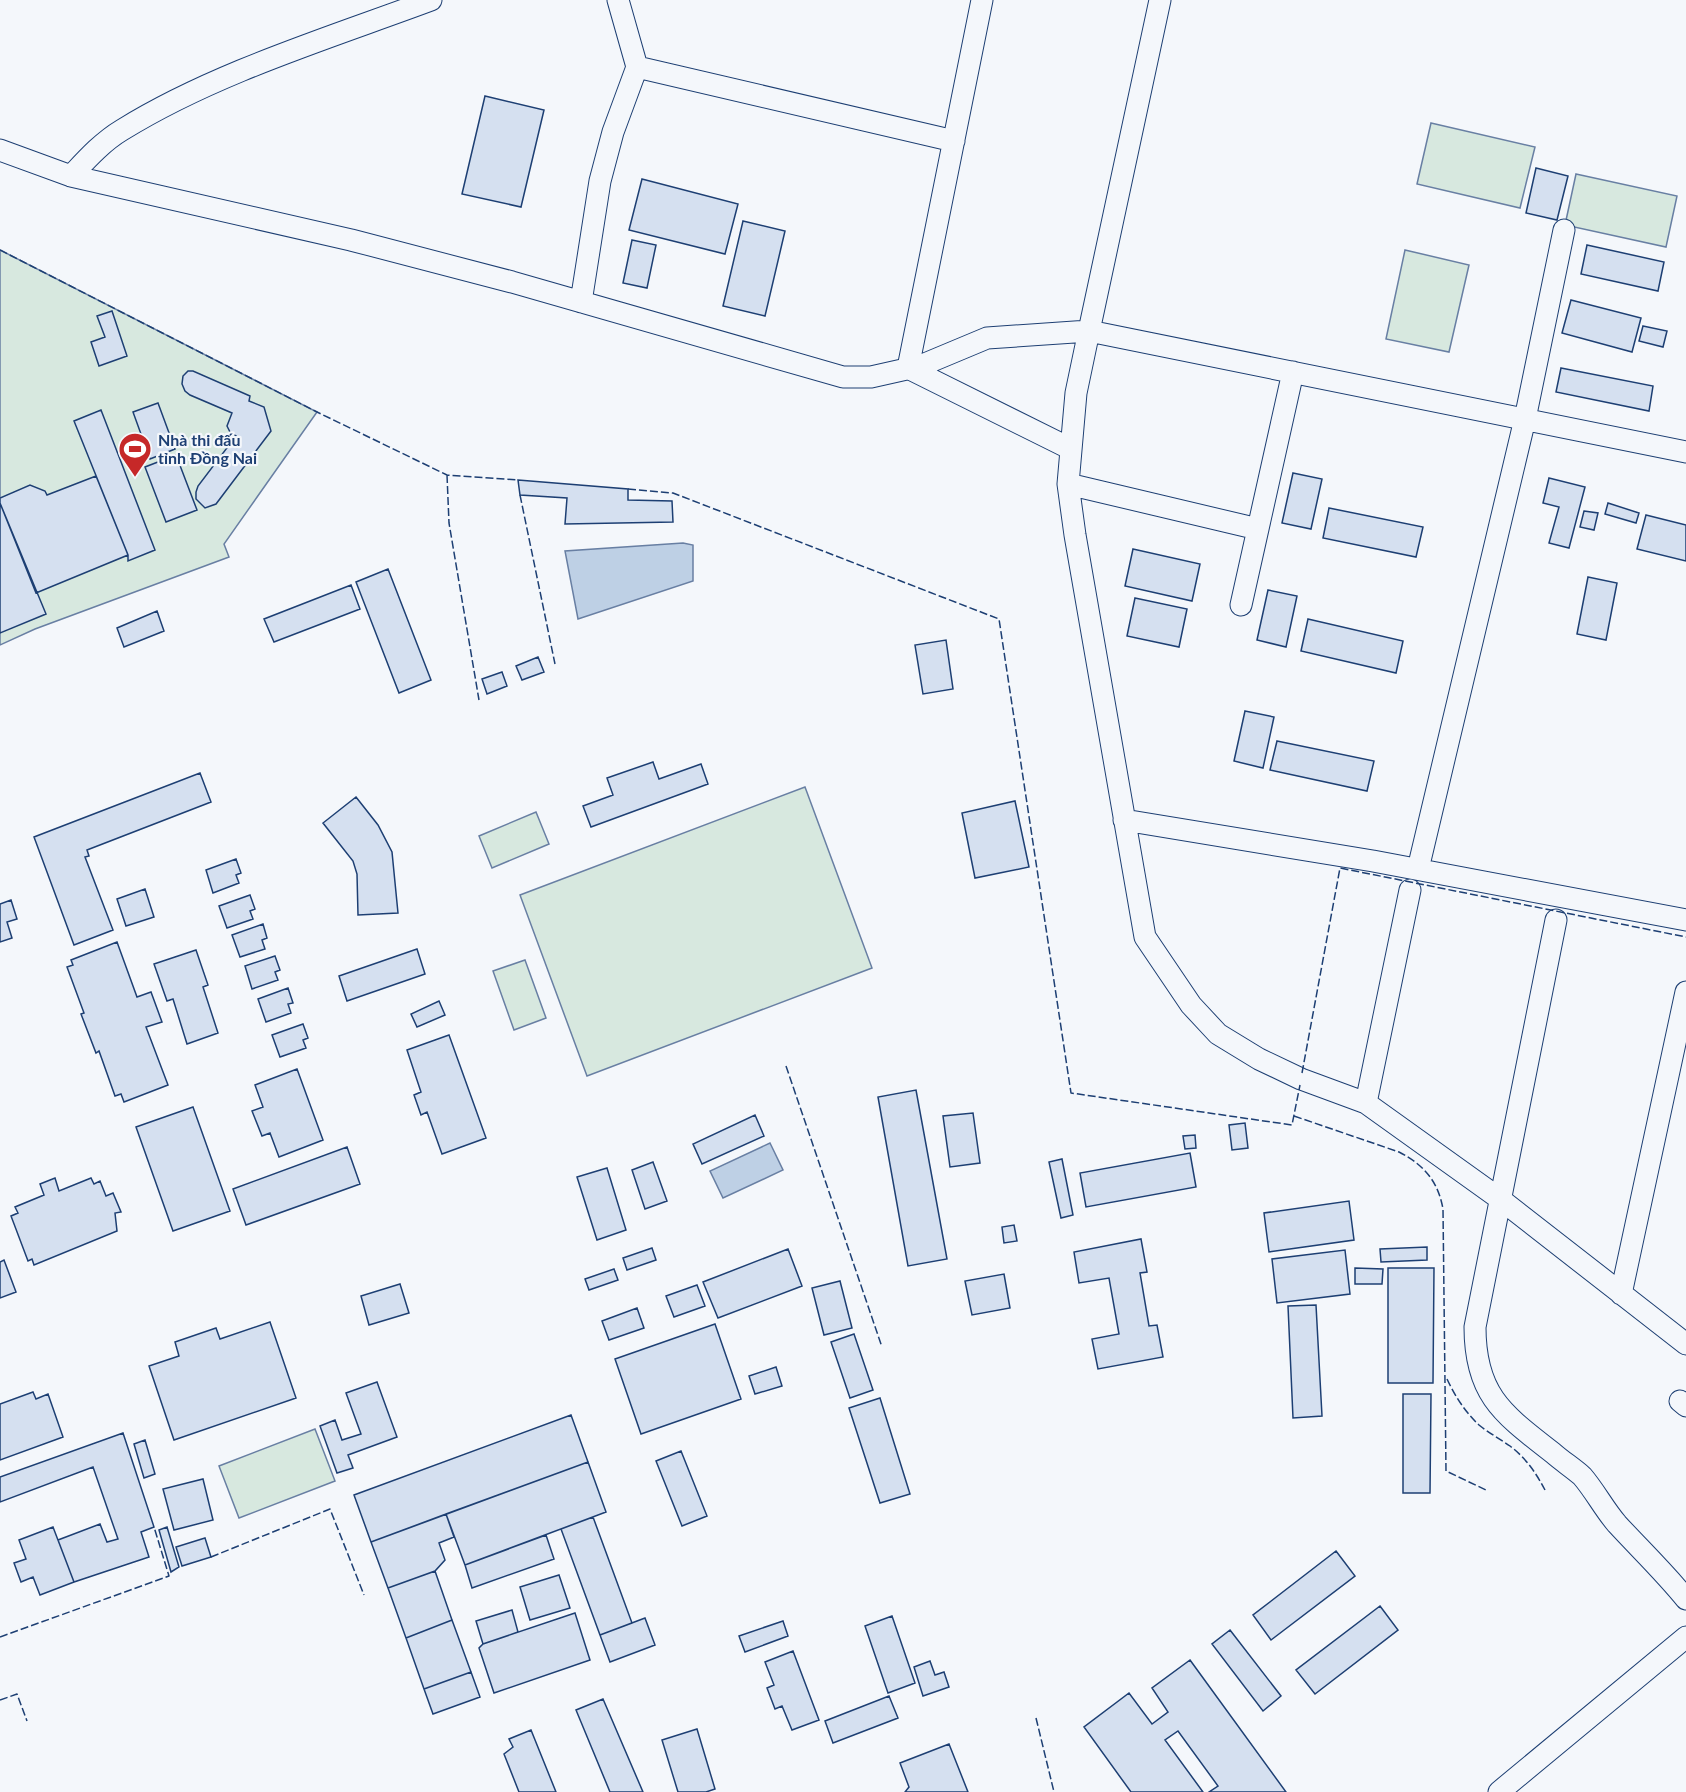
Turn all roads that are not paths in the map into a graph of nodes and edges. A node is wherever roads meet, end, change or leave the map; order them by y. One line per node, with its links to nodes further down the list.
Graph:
1 (431, 0): 8 (street)
2 (618, 0): 5 (street)
3 (982, 0): 6 (street)
4 (1160, 0): 11 (street)
5 (637, 67): 6 (street); 10 (street)
6 (954, 141): 12 (street)
7 (0, 150): 8 (street)
8 (71, 176): 10 (street)
9 (1564, 230): 14 (street)
10 (581, 302): 12 (street)
11 (1089, 331): 12 (street); 13 (street); 15 (street)
12 (908, 368): 15 (street)
13 (1293, 372): 14 (street); 18 (street)
14 (1525, 419): 16 (street); 21 (street)
15 (1071, 448): 17 (street)
16 (1686, 452)
17 (1068, 484): 18 (street); 20 (street)
18 (1258, 529): 19 (street)
19 (1241, 605)
20 (1124, 820): 21 (street); 26 (street)
21 (1418, 869): 24 (street)
22 (1410, 890): 26 (street)
23 (1556, 920): 27 (street)
24 (1686, 921)
25 (1686, 993): 28 (street)
26 (1366, 1103): 27 (street)
27 (1500, 1199): 28 (street); 30 (street)
28 (1620, 1294): 29 (street)
29 (1686, 1344)
30 (1686, 1599)
31 (1686, 1637): 32 (street)
32 (1499, 1792)

